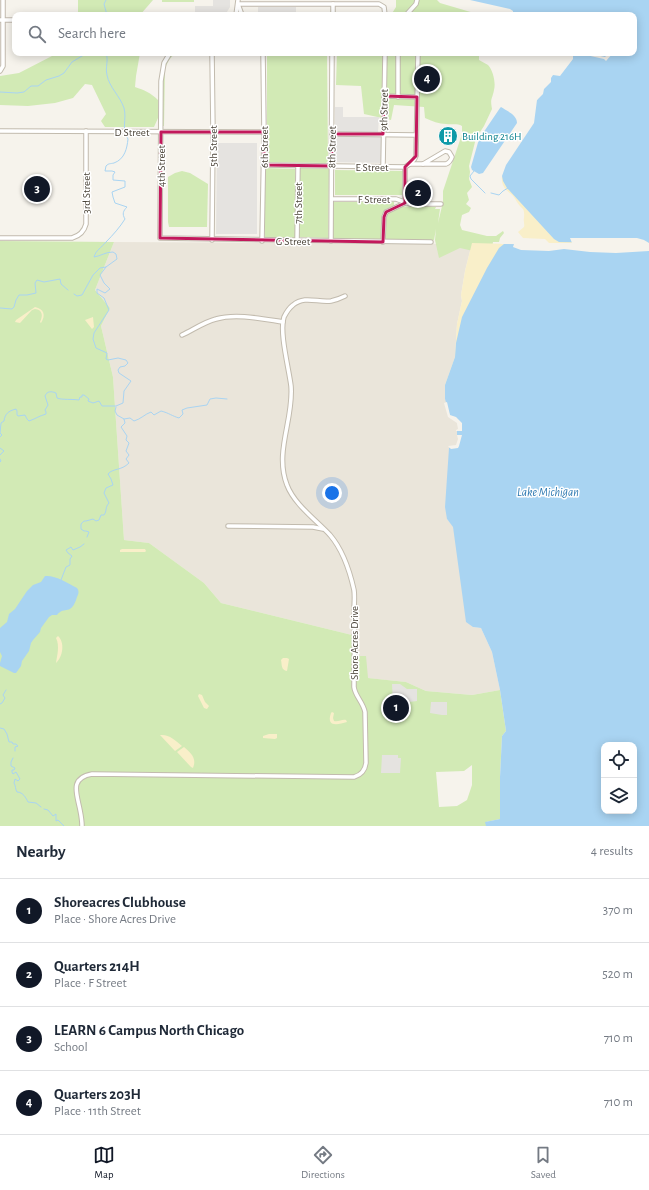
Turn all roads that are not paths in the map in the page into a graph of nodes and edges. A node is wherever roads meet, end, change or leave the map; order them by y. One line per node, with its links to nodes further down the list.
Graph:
1 (3, 0): 10 (street)
2 (417, 0): 9 (street)
3 (238, 2): 4 (street); 5 (street); 6 (street)
4 (333, 4): 7 (street); 8 (street)
5 (236, 12)
6 (241, 12)
7 (333, 12)
8 (385, 12)
9 (409, 12)
10 (2, 20): 18 (street)
11 (168, 56): 24 (street, 4th Street)
12 (212, 56): 25 (street, 5th Street)
13 (263, 56): 26 (street, 6th Street)
14 (332, 56): 27 (street, 8th Street)
15 (385, 56): 19 (street, 9th Street)
16 (398, 56): 20 (street)
17 (418, 56): 21 (street)
18 (0, 71)
19 (384, 96): 20 (street); 28 (street, 9th Street)
20 (398, 96): 21 (street)
21 (416, 97): 29 (street)
22 (0, 131): 23 (street, D Street)
23 (86, 131): 24 (street, D Street); 42 (street, 3rd Street)
24 (161, 132): 25 (street, D Street); 41 (street, 4th Street)
25 (213, 132): 26 (street, D Street); 43 (street, 5th Street)
26 (264, 132): 33 (street, 6th Street)
27 (332, 134): 28 (street); 35 (street, 8th Street)
28 (383, 134): 29 (street); 36 (street, 9th Street)
29 (416, 135): 30 (street)
30 (416, 156): 31 (street); 32 (street)
31 (410, 164): 32 (street); 37 (street)
32 (423, 164): 32 (street)
33 (264, 166): 34 (street, E Street); 44 (street, 6th Street)
34 (298, 166): 35 (street, E Street); 45 (street, 7th Street)
35 (332, 166): 36 (street, E Street); 38 (street, 8th Street)
36 (383, 167): 37 (street, E Street)
37 (405, 167): 39 (street)
38 (332, 199): 39 (street, F Street); 46 (street, 8th Street)
39 (405, 203): 40 (street, F Street); 47 (street)
40 (441, 204)
41 (160, 233): 43 (street, G Street)
42 (0, 238)
43 (212, 240): 44 (street, G Street)
44 (262, 241): 45 (street, G Street)
45 (297, 241): 46 (street, G Street)
46 (331, 241): 47 (street, G Street)
47 (383, 242): 48 (street, G Street)
48 (431, 242)
49 (346, 296): 50 (street)
50 (283, 322): 51 (street); 53 (street, Shore Acres Drive)
51 (182, 335)
52 (228, 526): 53 (street)
53 (324, 529): 54 (street, Shore Acres Drive)
54 (82, 826)

